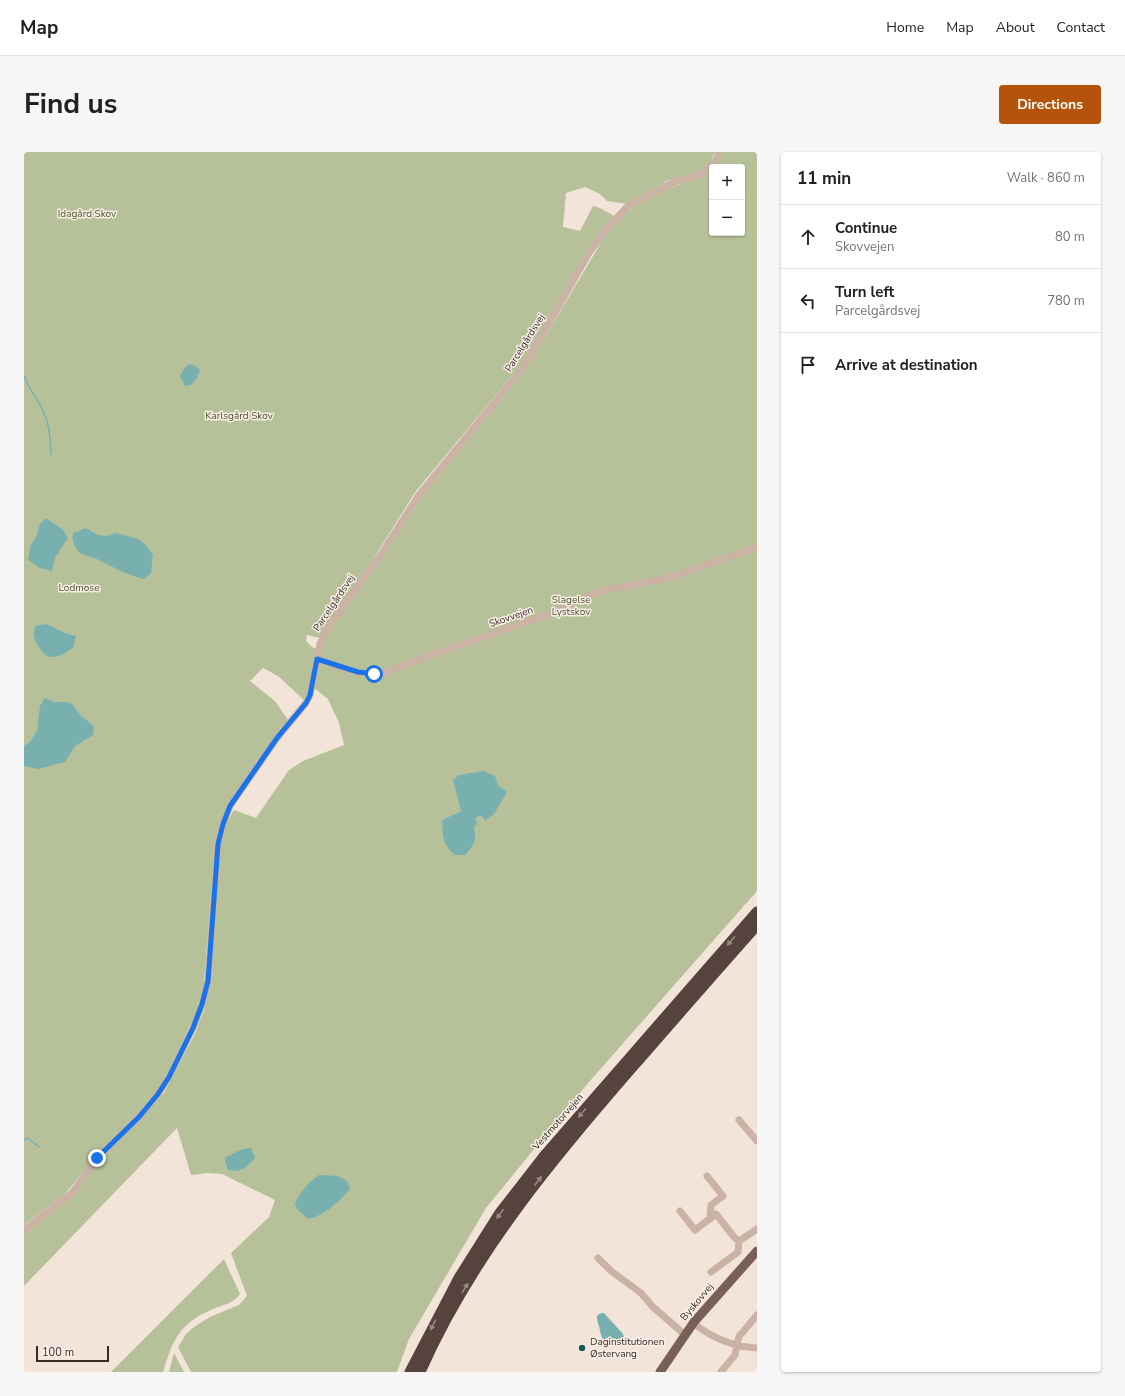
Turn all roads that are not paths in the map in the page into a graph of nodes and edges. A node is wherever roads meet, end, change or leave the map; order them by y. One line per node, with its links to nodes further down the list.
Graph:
1 (719, 152): 3 (street, Parcelgårdsvej)
2 (757, 547): 3 (street, Skovvejen)
3 (317, 659): 12 (street, Parcelgårdsvej)
4 (757, 912): 22 (highway, Vestmotorvejen, one-way to 22)
5 (757, 925): 23 (highway, Vestmotorvejen, one-way to 5)
6 (739, 1120): 7 (street)
7 (757, 1142)
8 (707, 1176): 10 (street)
9 (680, 1211): 10 (street)
10 (710, 1219): 13 (street)
11 (757, 1229): 13 (street)
12 (24, 1230)
13 (739, 1241): 16 (street)
14 (757, 1251): 18 (main road, Byskovvej)
15 (598, 1258): 19 (street)
16 (711, 1272)
17 (757, 1316): 20 (street)
18 (693, 1323): 19 (main road, Byskovvej); 20 (street)
19 (684, 1334): 24 (main road, Byskovvej)
20 (738, 1344): 21 (street); 25 (street)
21 (757, 1348)
22 (410, 1372)
23 (420, 1372)
24 (660, 1372)
25 (721, 1372)

